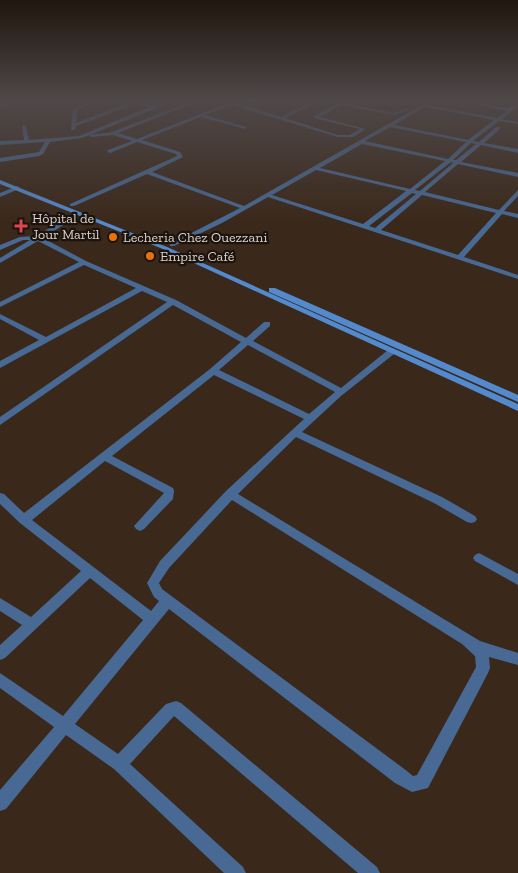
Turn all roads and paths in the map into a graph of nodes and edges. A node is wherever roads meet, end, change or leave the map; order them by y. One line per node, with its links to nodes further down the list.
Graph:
1 (27, 142): 2 (street); 9 (street)
2 (30, 142)
3 (47, 142): 13 (street)
4 (131, 142): 12 (street)
5 (140, 142): 17 (street)
6 (361, 142): 14 (street); 16 (street)
7 (469, 142): 14 (street)
8 (474, 142): 10 (street)
9 (0, 143)
10 (480, 143): 11 (street); 15 (street)
11 (518, 150)
12 (110, 151)
13 (0, 160)
14 (450, 161): 15 (street); 22 (street)
15 (459, 163): 18 (street); 24 (street)
16 (314, 168): 22 (street); 26 (street)
17 (148, 172): 27 (street); 28 (street)
18 (518, 175)
19 (0, 177): 27 (street)
20 (0, 182): 21 (street)
21 (16, 188): 25 (street); 30 (street)
22 (412, 191): 24 (street); 32 (street)
23 (518, 192): 29 (street)
24 (422, 193): 29 (street); 33 (street)
25 (0, 195)
26 (266, 195): 28 (street); 32 (street)
27 (72, 205): 35 (street)
28 (244, 208): 35 (street)
29 (500, 212): 31 (street); 37 (street)
30 (79, 213): 34 (street); 48 (street)
31 (518, 216)
32 (365, 226): 33 (street)
33 (377, 230): 37 (street)
34 (38, 238): 36 (street); 38 (street); 39 (street)
35 (172, 245): 52 (street)
36 (0, 248)
37 (459, 258): 40 (street)
38 (0, 261)
39 (84, 262): 41 (street); 43 (street)
40 (518, 277)
41 (142, 288): 42 (street); 46 (street)
42 (173, 302): 47 (street); 55 (street)
43 (0, 305)
44 (0, 316): 46 (street)
45 (267, 324): 47 (street)
46 (45, 340): 49 (street)
47 (247, 340): 50 (street); 51 (street)
48 (391, 352): 51 (street); 53 (street)
49 (0, 364)
50 (213, 371): 54 (street); 57 (street)
51 (340, 391): 54 (street)
52 (518, 398)
53 (518, 408)
54 (310, 418): 56 (street)
55 (0, 422)
56 (294, 432): 58 (street); 60 (street)
57 (104, 456): 61 (street); 62 (street)
58 (230, 494): 66 (street); 70 (street)
59 (0, 497): 61 (street)
60 (472, 519)
61 (24, 520): 64 (street)
62 (140, 526)
63 (479, 558): 65 (street)
64 (90, 571): 68 (street); 69 (street)
65 (518, 580)
66 (168, 600): 68 (street); 70 (street)
67 (0, 604): 69 (street)
68 (152, 619): 74 (street)
69 (32, 625): 71 (street)
70 (478, 648): 72 (street)
71 (0, 654)
72 (518, 659)
73 (0, 680): 74 (street)
74 (63, 725): 75 (street); 76 (street)
75 (119, 764): 77 (street); 78 (street)
76 (0, 803)
77 (237, 873)
78 (371, 873)

